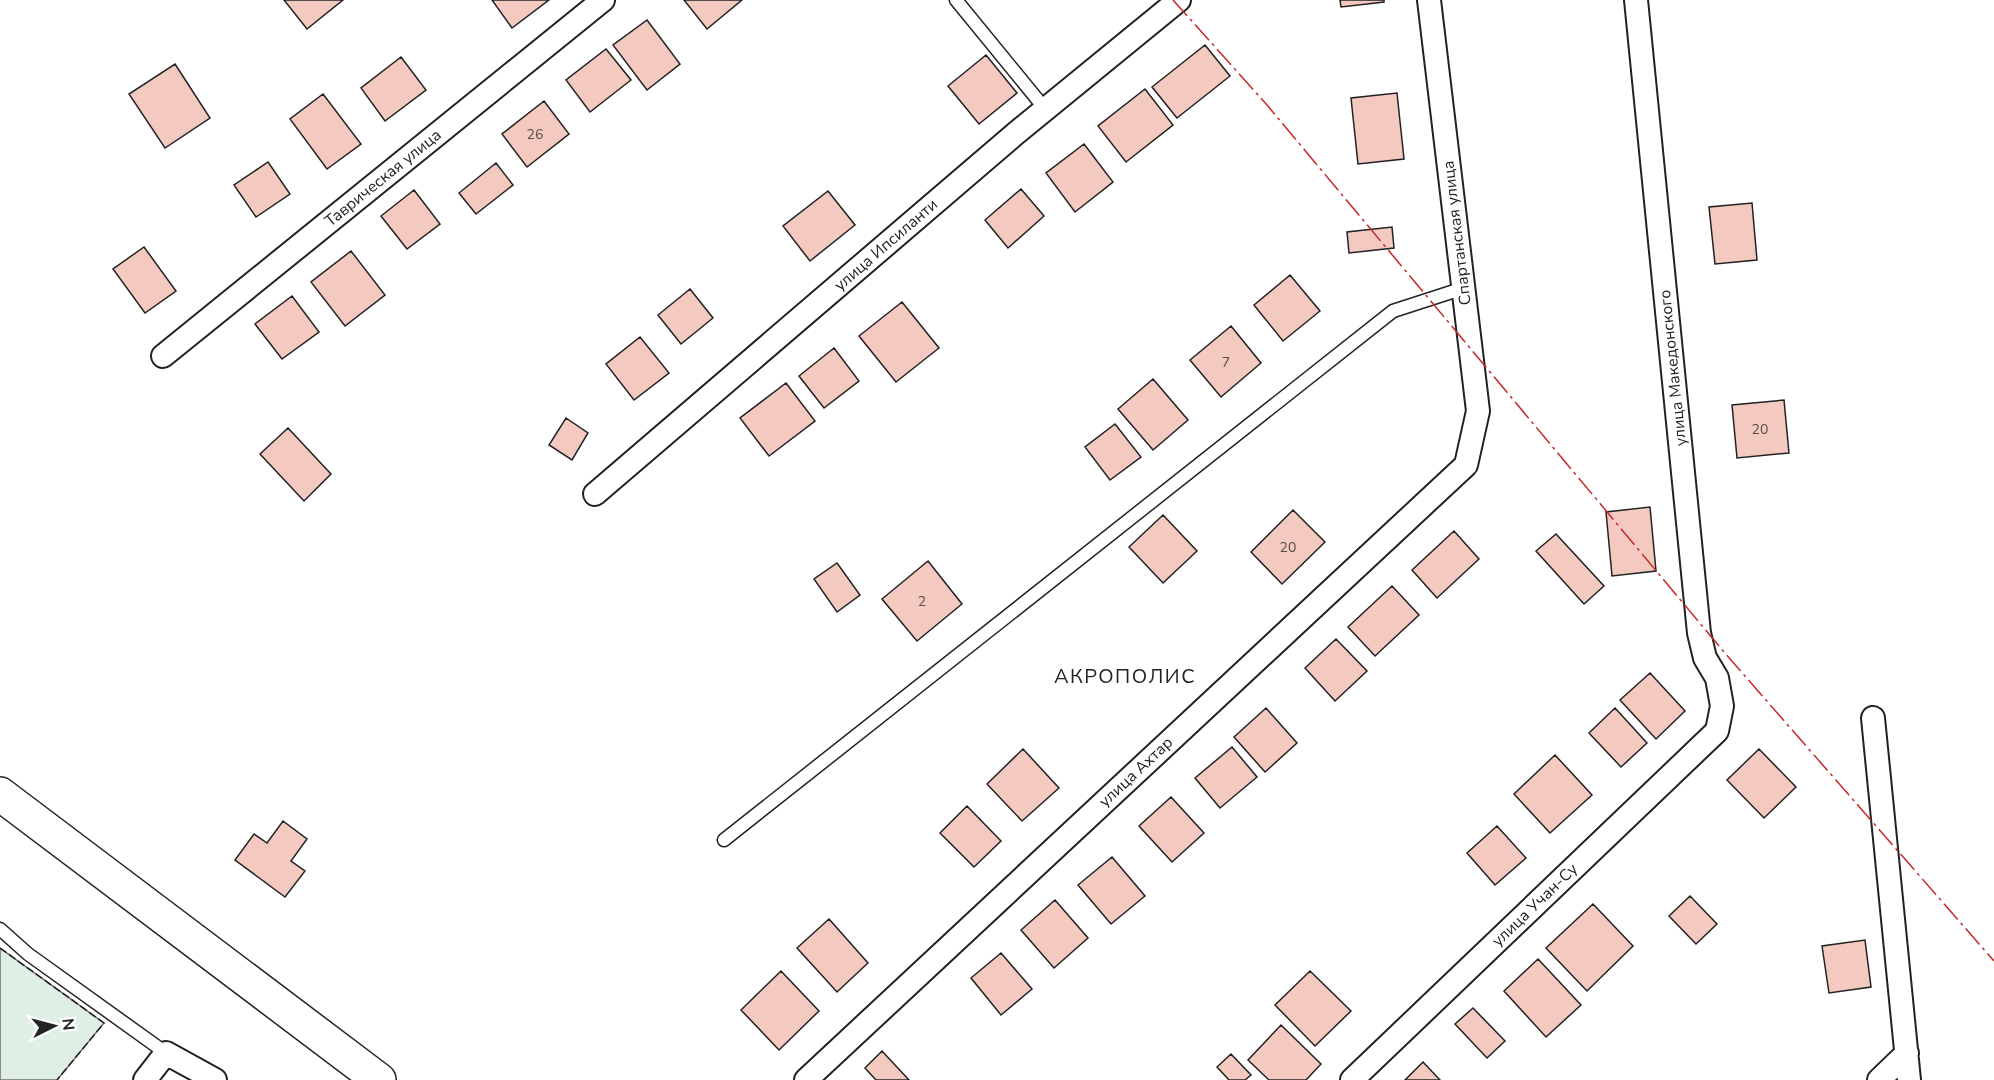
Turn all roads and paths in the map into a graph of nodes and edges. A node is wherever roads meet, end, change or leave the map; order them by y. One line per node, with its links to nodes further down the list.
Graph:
1 (603, 0): 8 (street, Таврическая улица)
2 (956, 0): 6 (lane)
3 (1179, 0): 6 (street, улица Ипсиланти)
4 (1429, 0): 7 (street, Спартанская улица)
5 (1636, 0): 12 (street, улица Македонского)
6 (1046, 110): 10 (street, улица Ипсиланти)
7 (1464, 288): 9 (street, Спартанская улица); 14 (lane)
8 (163, 356)
9 (1466, 465): 21 (street, улица Ахтар)
10 (595, 494)
11 (1873, 718): 17 (street)
12 (1717, 731): 22 (street, улица Учан-Су)
13 (0, 794): 20 (main road)
14 (724, 840)
15 (0, 928): 16 (lane)
16 (166, 1053): 18 (street); 19 (street)
17 (1906, 1053): 23 (street); 24 (street)
18 (145, 1080)
19 (215, 1080)
20 (379, 1080)
21 (806, 1080)
22 (1352, 1080)
23 (1879, 1080)
24 (1909, 1080)

